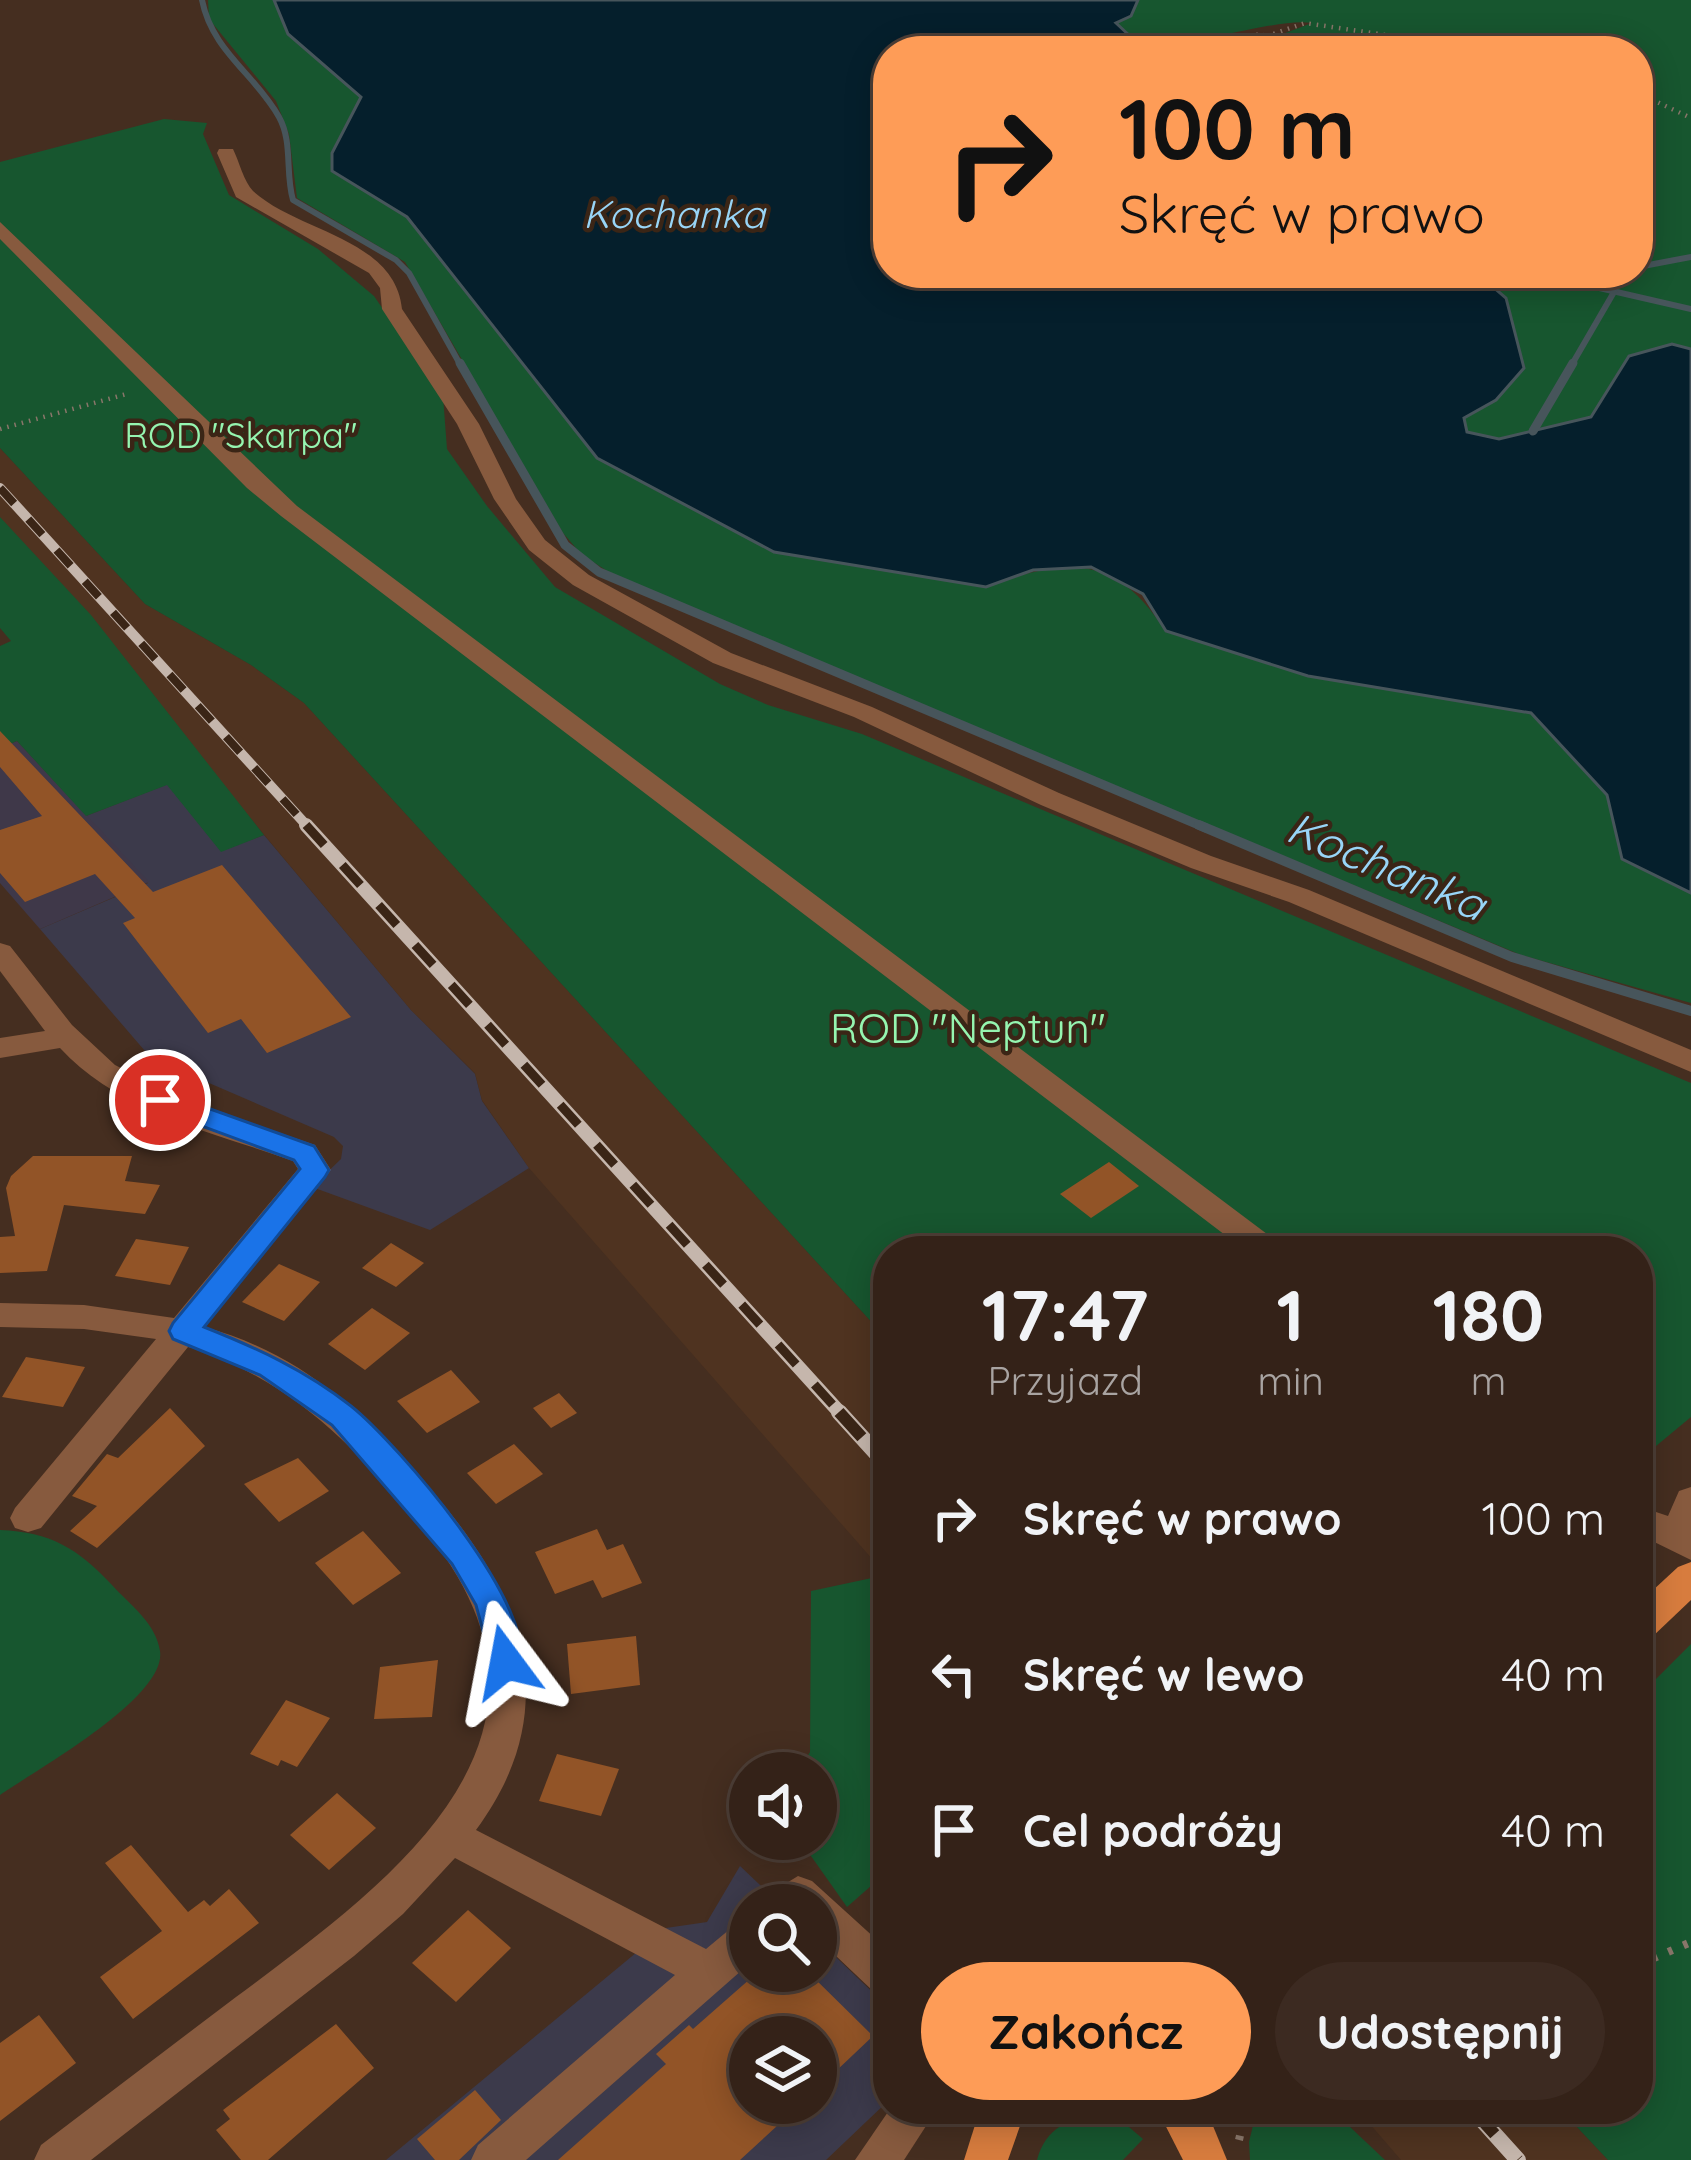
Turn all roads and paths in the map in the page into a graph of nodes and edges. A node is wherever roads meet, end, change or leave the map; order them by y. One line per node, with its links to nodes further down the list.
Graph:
1 (1274, 34): 2 (path); 3 (path); 4 (path)
2 (1254, 36)
3 (1268, 36)
4 (1392, 36)
5 (1653, 100): 6 (path)
6 (1691, 118)
7 (226, 153): 14 (street)
8 (0, 228): 9 (street)
9 (157, 386): 10 (path); 15 (street)
10 (0, 429)
11 (0, 952): 12 (street)
12 (68, 1037): 13 (street); 17 (street)
13 (0, 1048)
14 (1691, 1063)
15 (1248, 1236)
16 (0, 1315): 17 (street)
17 (184, 1331): 18 (street); 23 (street)
18 (28, 1518)
19 (1653, 1522): 20 (street)
20 (1687, 1527)
21 (1691, 1577): 22 (main road)
22 (1653, 1613)
23 (451, 1836): 29 (street); 33 (street)
24 (837, 1930): 28 (street)
25 (1691, 1942): 27 (path)
26 (729, 1954): 29 (street)
27 (1653, 1958)
28 (873, 1963)
29 (709, 1972): 34 (street)
30 (905, 2124): 35 (street)
31 (996, 2124): 36 (main road)
32 (1241, 2124): 37 (path)
33 (56, 2160)
34 (493, 2160)
35 (877, 2160)
36 (986, 2160)
37 (1241, 2160)

